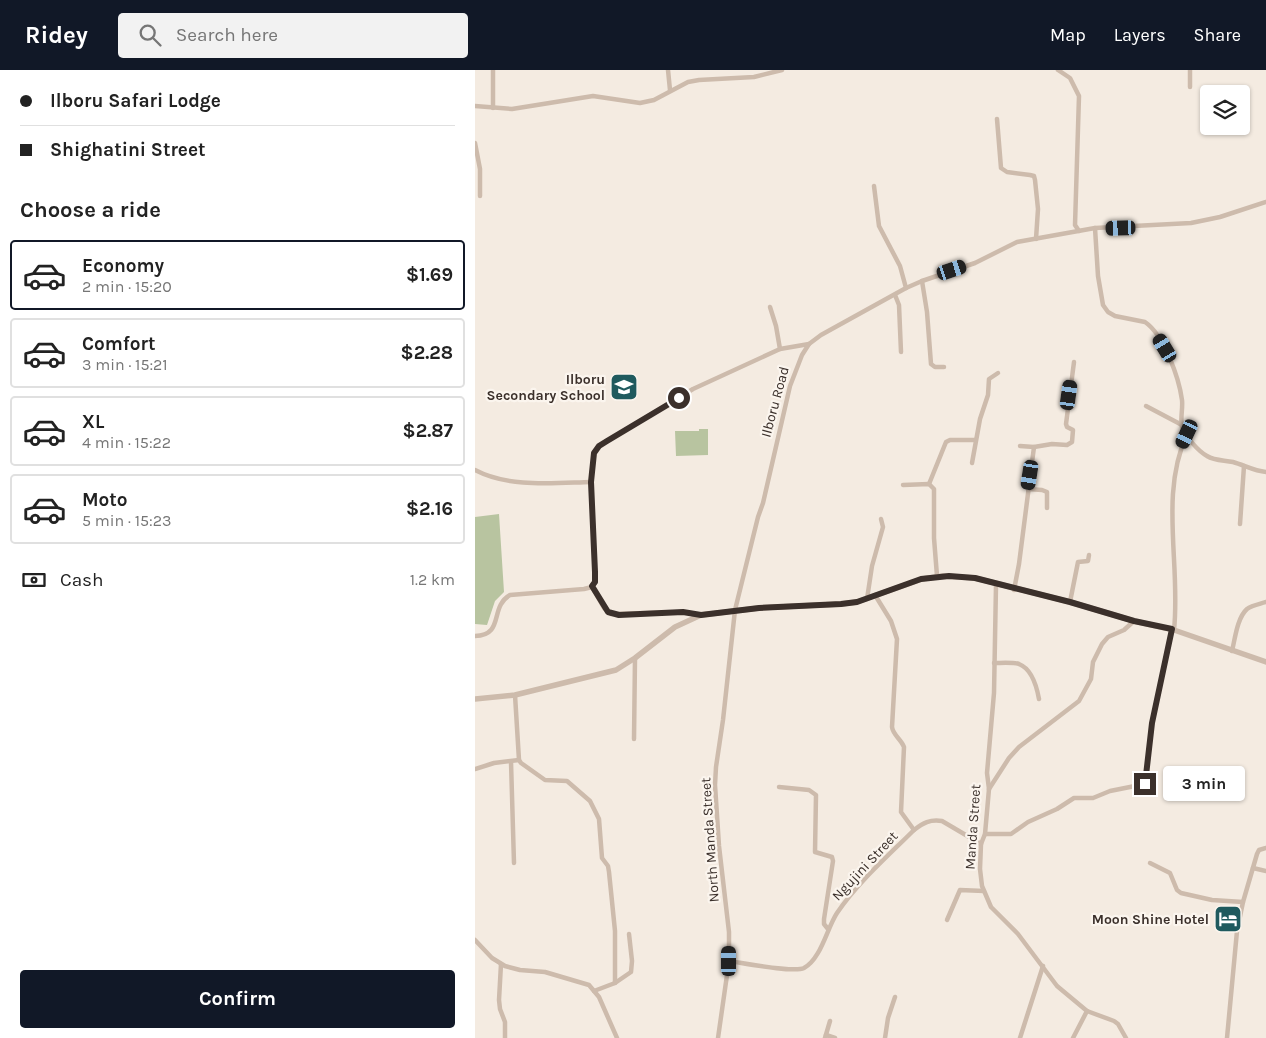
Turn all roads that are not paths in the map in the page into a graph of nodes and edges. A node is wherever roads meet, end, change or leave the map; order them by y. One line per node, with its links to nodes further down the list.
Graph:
1 (493, 70): 10 (street)
2 (668, 70): 8 (street)
3 (782, 70): 6 (street)
4 (1058, 70): 17 (street)
5 (1190, 70): 7 (street)
6 (764, 72): 8 (street)
7 (1190, 87)
8 (671, 90): 10 (street)
9 (475, 106): 10 (street)
10 (493, 108)
11 (997, 119): 18 (street)
12 (475, 143): 14 (street)
13 (874, 186): 20 (street)
14 (480, 196)
15 (1266, 202): 16 (street, Ilboru Road)
16 (1095, 228): 17 (street, Ilboru Road); 30 (street)
17 (1079, 231): 18 (street, Ilboru Road)
18 (1036, 239): 19 (street, Ilboru Road)
19 (922, 281): 20 (street, Ilboru Road); 27 (street)
20 (906, 288): 21 (street, Ilboru Road)
21 (895, 295): 23 (street, Ilboru Road); 25 (street)
22 (770, 308): 24 (street)
23 (809, 344): 24 (street); 55 (street, Ilboru Road)
24 (780, 350): 39 (street)
25 (901, 352)
26 (1074, 362): 34 (street)
27 (944, 367)
28 (998, 373): 32 (street)
29 (1146, 406): 30 (street)
30 (1182, 425): 31 (street)
31 (1187, 434): 36 (street); 58 (street)
32 (975, 440): 35 (street); 41 (street)
33 (1020, 446): 34 (street)
34 (1034, 447): 42 (street)
35 (972, 463)
36 (1244, 466): 38 (street); 45 (street)
37 (475, 470): 39 (street)
38 (1266, 472)
39 (591, 482): 49 (street)
40 (903, 484): 41 (street)
41 (929, 484): 47 (street)
42 (1028, 489): 43 (street); 50 (street)
43 (1047, 508)
44 (881, 519): 52 (street)
45 (1240, 524)
46 (1089, 555): 53 (street)
47 (937, 576): 48 (street); 51 (street)
48 (996, 585): 50 (street); 63 (street, Manda Street)
49 (592, 586): 56 (street); 59 (street)
50 (1014, 590): 53 (street)
51 (875, 595): 52 (street); 73 (street)
52 (867, 598): 55 (street)
53 (1070, 602): 57 (street)
54 (1266, 602): 60 (street)
55 (735, 610): 56 (street); 87 (street, North Manda Street)
56 (701, 615): 61 (street)
57 (1134, 621): 58 (street); 72 (street)
58 (1173, 629): 60 (street); 74 (street)
59 (475, 636)
60 (1232, 651): 62 (street)
61 (635, 658): 64 (street); 67 (street)
62 (1266, 662)
63 (994, 663): 66 (street); 72 (street, Manda Street)
64 (515, 695): 65 (street); 68 (street)
65 (475, 699)
66 (1039, 700)
67 (634, 739)
68 (519, 760): 69 (street); 90 (street)
69 (511, 762): 70 (street); 77 (street)
70 (475, 769)
71 (779, 786): 84 (street)
72 (989, 789): 74 (street, Manda Street)
73 (914, 830): 75 (street, Ngujini Street); 84 (street, Ngujini Street)
74 (985, 834): 75 (street, Manda Street)
75 (981, 844): 81 (street, Manda Street)
76 (1266, 848): 79 (street)
77 (514, 863)
78 (1150, 863): 82 (street)
79 (1253, 868): 80 (street); 82 (street)
80 (1266, 871)
81 (984, 891): 83 (street); 89 (street, Manda Street)
82 (1243, 902): 104 (street)
83 (947, 920)
84 (828, 929): 87 (street, Ngujini Street)
85 (629, 934): 90 (street)
86 (475, 940): 88 (street)
87 (729, 961): 98 (street, North Manda Street)
88 (501, 964): 91 (street); 96 (street)
89 (1043, 966): 93 (street, Manda Street); 101 (street)
90 (615, 983): 91 (street)
91 (595, 991): 97 (street)
92 (895, 998): 100 (street)
93 (1087, 1011): 102 (street); 103 (street, Manda Street)
94 (830, 1021): 95 (street)
95 (826, 1036): 99 (street)
96 (505, 1038)
97 (617, 1038)
98 (718, 1038)
99 (835, 1038)
100 (885, 1038)
101 (1020, 1038)
102 (1073, 1038)
103 (1126, 1038)
104 (1227, 1038)

